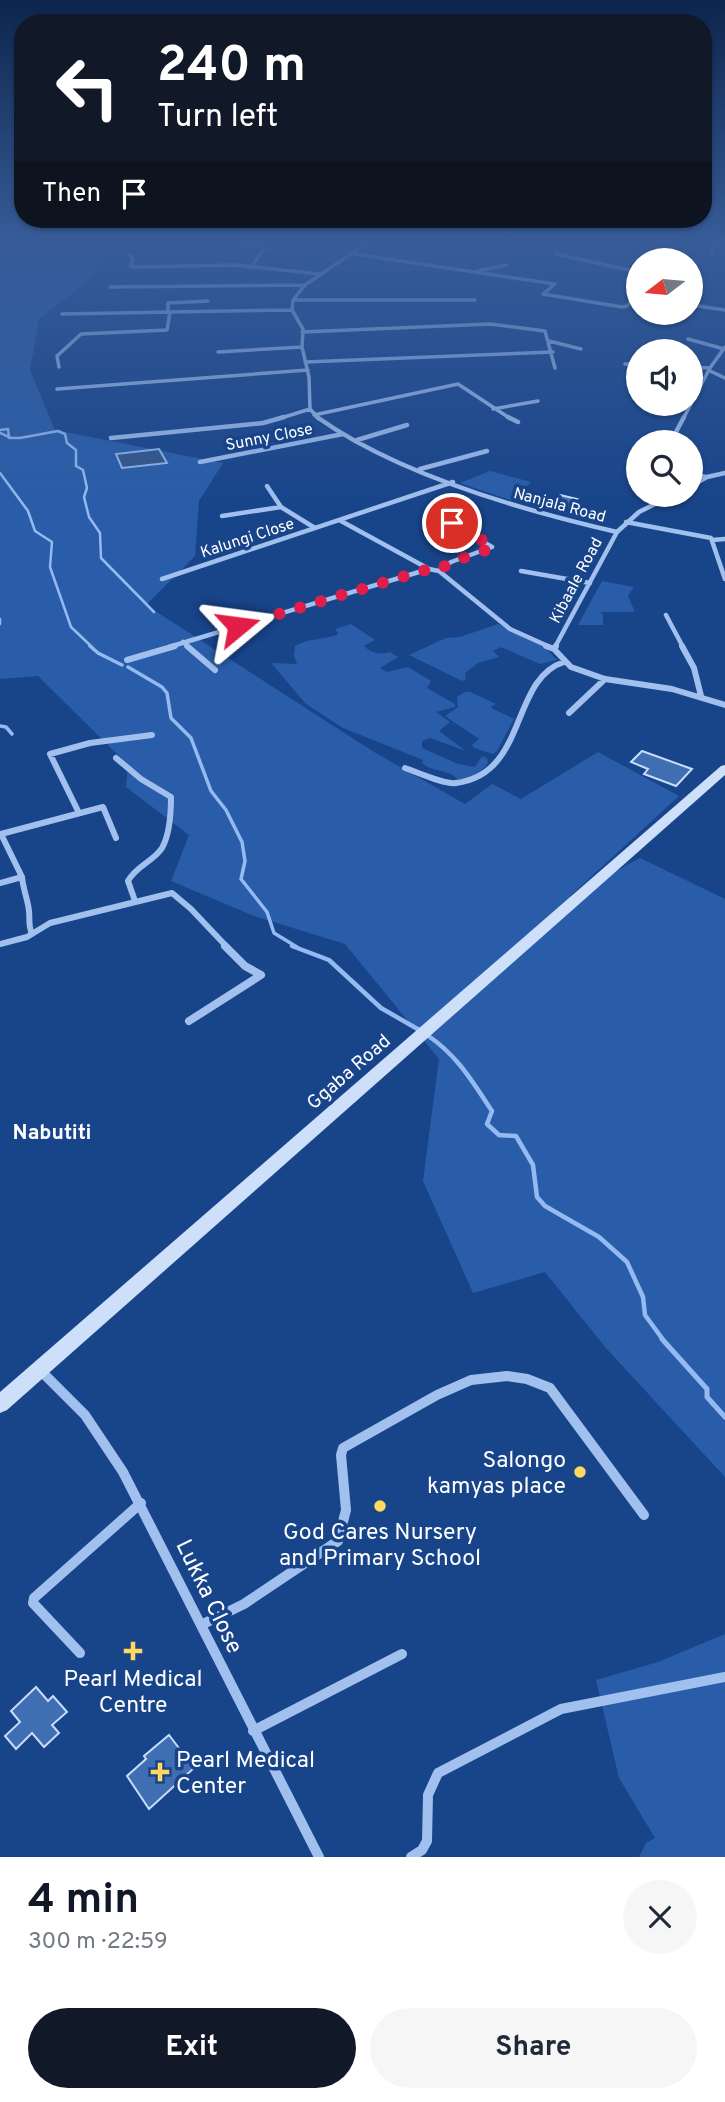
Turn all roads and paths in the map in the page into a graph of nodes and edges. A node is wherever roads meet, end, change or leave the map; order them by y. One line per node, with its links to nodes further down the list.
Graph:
1 (167, 330): 13 (street)
2 (357, 330): 4 (street)
3 (534, 330): 5 (street)
4 (302, 332): 7 (street)
5 (549, 341): 9 (street); 11 (street)
6 (703, 343): 8 (street)
7 (302, 347): 10 (street); 12 (street)
8 (725, 348): 16 (street)
9 (581, 349)
10 (218, 352)
11 (552, 352): 12 (street); 14 (street)
12 (305, 362): 17 (street)
13 (60, 368)
14 (555, 368)
15 (703, 368): 16 (street)
16 (710, 369): 18 (street); 26 (street)
17 (308, 370): 19 (street); 21 (street)
18 (725, 378)
19 (57, 389)
20 (538, 401): 22 (street)
21 (310, 409): 23 (street); 28 (street)
22 (493, 409): 23 (street); 24 (street)
23 (314, 415): 27 (street, Nanjala Road)
24 (518, 422)
25 (407, 425): 29 (street)
26 (677, 430)
27 (344, 434): 29 (street, Nanjala Road); 31 (street, Sunny Close)
28 (111, 438)
29 (356, 440): 32 (street, Nanjala Road)
30 (487, 451): 32 (street)
31 (200, 462)
32 (418, 469): 37 (street, Nanjala Road)
33 (725, 473): 35 (street)
34 (703, 476): 35 (street)
35 (707, 477): 36 (street)
36 (703, 479)
37 (453, 482): 43 (street, Kalungi Close); 46 (street, Nanjala Road)
38 (267, 486): 39 (street)
39 (281, 507): 42 (street); 45 (street)
40 (649, 507): 44 (street, Kibaale Road)
41 (435, 513): 50 (street)
42 (222, 516)
43 (341, 521): 45 (street, Kalungi Close); 49 (street)
44 (626, 522): 46 (street, Kibaale Road); 48 (street)
45 (315, 528): 52 (street, Kalungi Close)
46 (617, 532): 54 (street, Kibaale Road)
47 (725, 539): 48 (street)
48 (712, 540): 53 (street)
49 (429, 569): 50 (street); 56 (street)
50 (439, 570): 57 (street)
51 (521, 571): 54 (street)
52 (162, 579)
53 (725, 579)
54 (590, 583): 57 (street, Kibaale Road)
55 (666, 615): 62 (street)
56 (183, 642): 58 (street); 60 (street)
57 (554, 649): 59 (street, Kibaale Road)
58 (127, 660)
59 (565, 662): 61 (street, Kibaale Road); 67 (street)
60 (215, 670)
61 (605, 679): 62 (street, Kibaale Road); 64 (street)
62 (701, 696): 63 (street, Kibaale Road)
63 (725, 705)
64 (569, 713)
65 (152, 735): 69 (street)
66 (116, 758): 74 (street)
67 (405, 768)
68 (725, 769): 78 (main road, Ggaba Road)
69 (79, 813): 70 (street); 71 (street)
70 (0, 833): 72 (street)
71 (116, 838)
72 (22, 877): 73 (street); 75 (street)
73 (0, 883)
74 (135, 901): 75 (street); 77 (street)
75 (32, 934): 76 (street)
76 (0, 944)
77 (189, 1021)
78 (39, 1370): 79 (main road, Ggaba Road); 80 (street, Lukka Close)
79 (0, 1404)
80 (141, 1503): 82 (street, Lukka Close); 83 (street)
81 (644, 1515): 82 (street)
82 (201, 1625): 86 (street, Lukka Close)
83 (80, 1653)
84 (402, 1654): 86 (street)
85 (725, 1677): 88 (street)
86 (253, 1731): 87 (street, Lukka Close)
87 (319, 1857)
88 (411, 1857)

